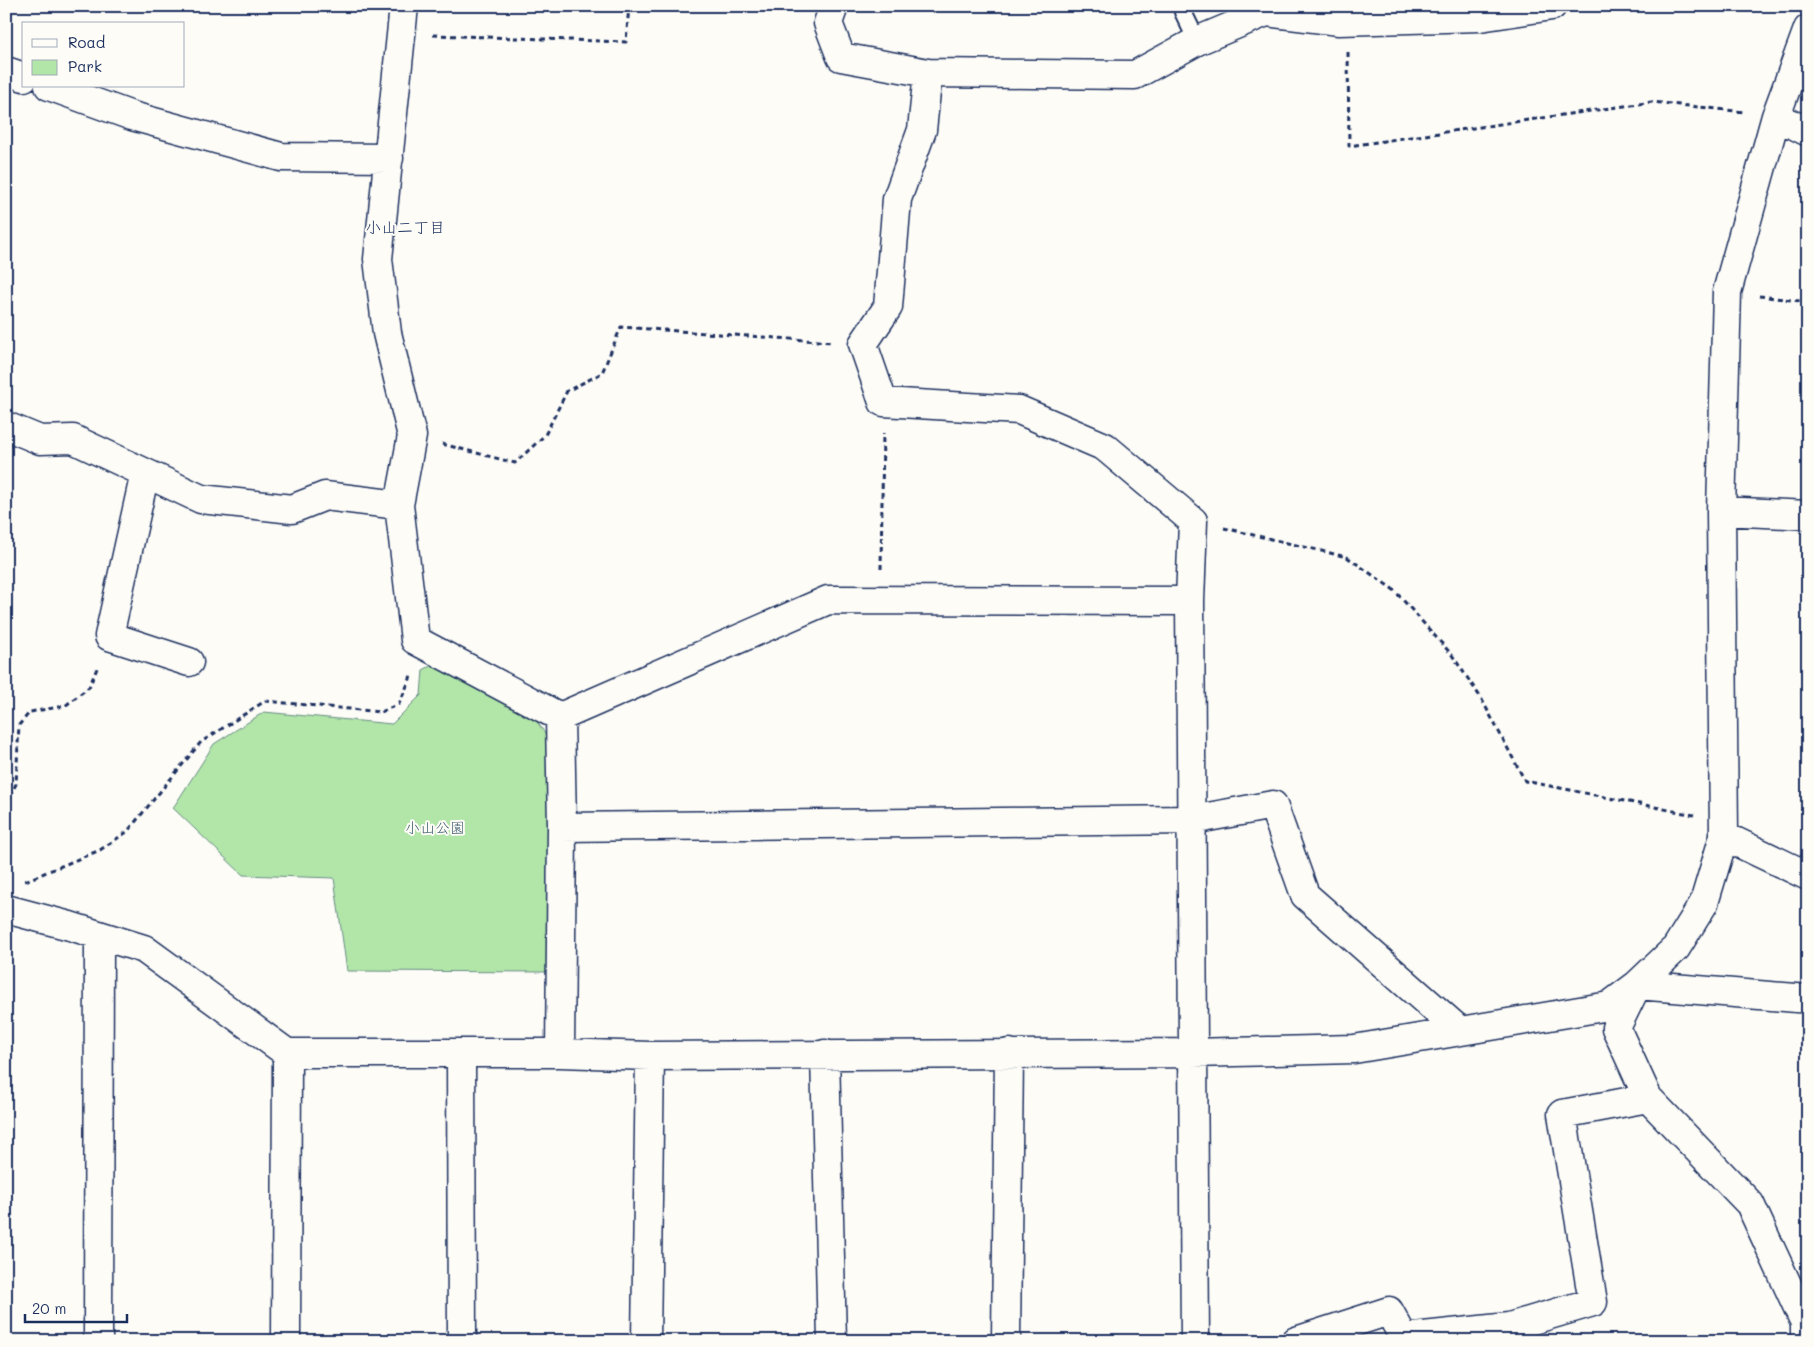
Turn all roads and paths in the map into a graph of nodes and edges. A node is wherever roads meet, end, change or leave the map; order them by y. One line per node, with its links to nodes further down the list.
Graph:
1 (404, 6): 8 (street)
2 (629, 6): 8 (path)
3 (834, 6): 11 (street)
4 (1183, 6): 9 (lane)
5 (1552, 6): 6 (street)
6 (1339, 21): 9 (street); 14 (path)
7 (1808, 29): 14 (street)
8 (401, 34): 16 (street)
9 (1196, 41): 11 (street)
10 (6, 71): 12 (street)
11 (928, 73): 19 (street)
12 (22, 76)
13 (55, 88): 16 (street)
14 (1776, 116): 15 (street); 17 (street)
15 (1808, 132)
16 (389, 158): 22 (street)
17 (1727, 292): 18 (path); 25 (street)
18 (1808, 302)
19 (864, 344): 20 (street); 22 (path)
20 (883, 402): 27 (street); 28 (path)
21 (6, 426): 23 (street)
22 (412, 436): 24 (street)
23 (145, 473): 24 (street); 30 (street)
24 (398, 505): 31 (street)
25 (1721, 511): 26 (street); 37 (street)
26 (1808, 515)
27 (1193, 521): 29 (street); 37 (path)
28 (880, 600): 29 (street); 33 (street)
29 (1190, 601): 35 (street)
30 (110, 636): 32 (street); 34 (path)
31 (415, 640): 33 (street); 39 (path)
32 (189, 662)
33 (560, 717): 36 (street)
34 (6, 804)
35 (1192, 820): 36 (street); 44 (street); 47 (street)
36 (562, 827): 49 (street)
37 (1724, 829): 38 (street); 42 (street)
38 (1808, 876)
39 (23, 882)
40 (6, 909): 41 (street)
41 (99, 936): 45 (street); 54 (street)
42 (1637, 985): 43 (street); 44 (street); 52 (street)
43 (1808, 999)
44 (1460, 1031): 47 (street)
45 (287, 1053): 48 (street); 55 (street)
46 (1009, 1053): 47 (street); 50 (street); 59 (street)
47 (1192, 1053): 60 (street)
48 (461, 1054): 49 (street); 56 (street)
49 (560, 1054): 51 (street)
50 (825, 1054): 51 (street); 58 (street)
51 (650, 1056): 57 (street)
52 (1648, 1098): 53 (street); 62 (street)
53 (1404, 1340): 61 (street)
54 (98, 1341)
55 (286, 1341)
56 (462, 1341)
57 (646, 1341)
58 (832, 1341)
59 (1006, 1341)
60 (1195, 1341)
61 (1296, 1341)
62 (1805, 1341)

